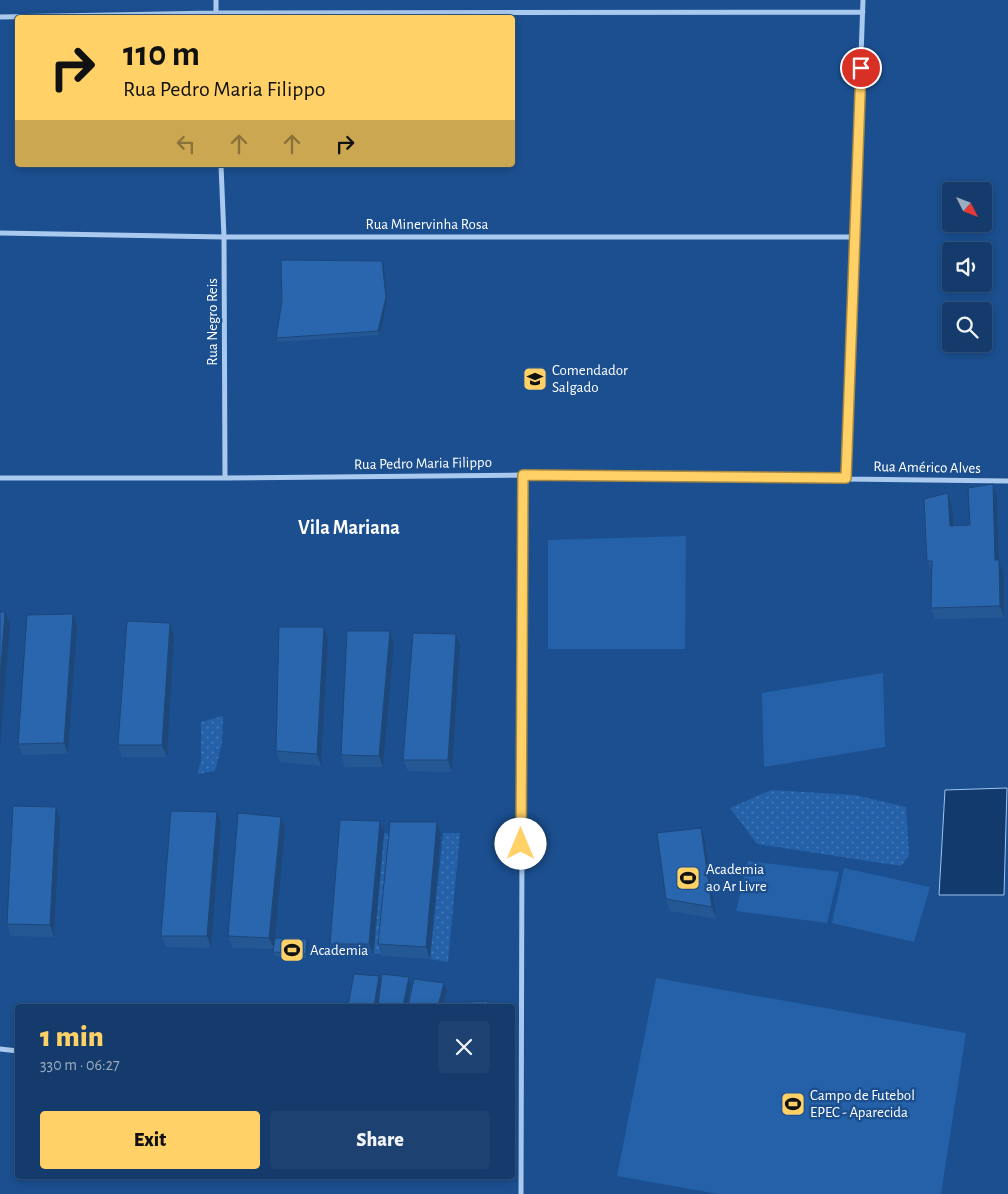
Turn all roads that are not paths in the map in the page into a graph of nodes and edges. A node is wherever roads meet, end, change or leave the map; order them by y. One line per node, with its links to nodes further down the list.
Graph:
1 (216, 0): 4 (street)
2 (863, 0): 3 (street)
3 (863, 12): 4 (street); 10 (street)
4 (215, 15)
5 (0, 17): 6 (street)
6 (15, 17)
7 (221, 167): 9 (street, Rua Negro Reis)
8 (0, 233): 9 (street, Rua Minervinha Rosa)
9 (224, 237): 10 (street, Rua Minervinha Rosa); 13 (street, Rua Negro Reis)
10 (854, 237): 14 (street)
11 (523, 475): 13 (street, Rua Pedro Maria Filippo); 14 (street, Rua Pedro Maria Filippo); 19 (street)
12 (0, 478): 13 (street, Rua Pedro Maria Filippo)
13 (225, 478)
14 (846, 478): 15 (street, Rua Américo Alves)
15 (1008, 481)
16 (0, 1049): 17 (street)
17 (15, 1051)
18 (515, 1096): 19 (street)
19 (520, 1097): 20 (street)
20 (521, 1194)

